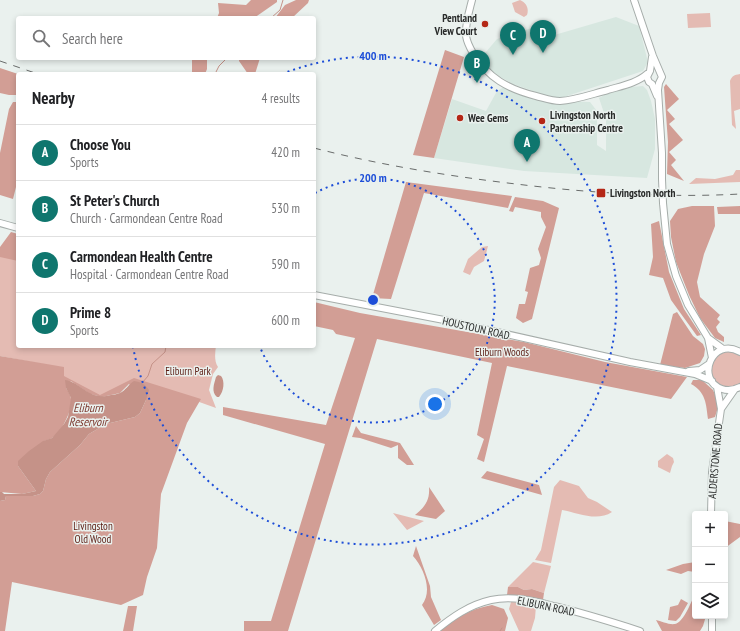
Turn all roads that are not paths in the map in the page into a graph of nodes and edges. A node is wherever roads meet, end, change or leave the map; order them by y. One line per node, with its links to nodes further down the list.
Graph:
1 (472, 0): 6 (street)
2 (634, 0): 3 (street)
3 (652, 56): 4 (street); 5 (street)
4 (658, 71): 5 (street); 8 (street)
5 (649, 73): 6 (street); 7 (street)
6 (637, 80): 7 (street)
7 (650, 83): 8 (street); 9 (street)
8 (659, 83): 9 (street)
9 (658, 99): 13 (street, bridge)
10 (0, 223): 11 (street)
11 (16, 227)
12 (316, 295): 17 (street, HOUSTOUN ROAD)
13 (708, 338): 14 (street); 16 (street)
14 (723, 349): 15 (street); 16 (street, HOUSTOUN ROAD)
15 (740, 352)
16 (710, 361): 17 (street, HOUSTOUN ROAD); 18 (street)
17 (685, 372): 18 (street, HOUSTOUN ROAD)
18 (712, 381): 19 (street)
19 (717, 387): 20 (street); 21 (street, ALDERSTONE ROAD)
20 (738, 388): 21 (street, ALDERSTONE ROAD)
21 (721, 409): 22 (street, ALDERSTONE ROAD)
22 (711, 511)
23 (712, 619): 24 (street)
24 (711, 629)
25 (435, 631): 26 (street, ELIBURN ROAD)
26 (640, 631)

